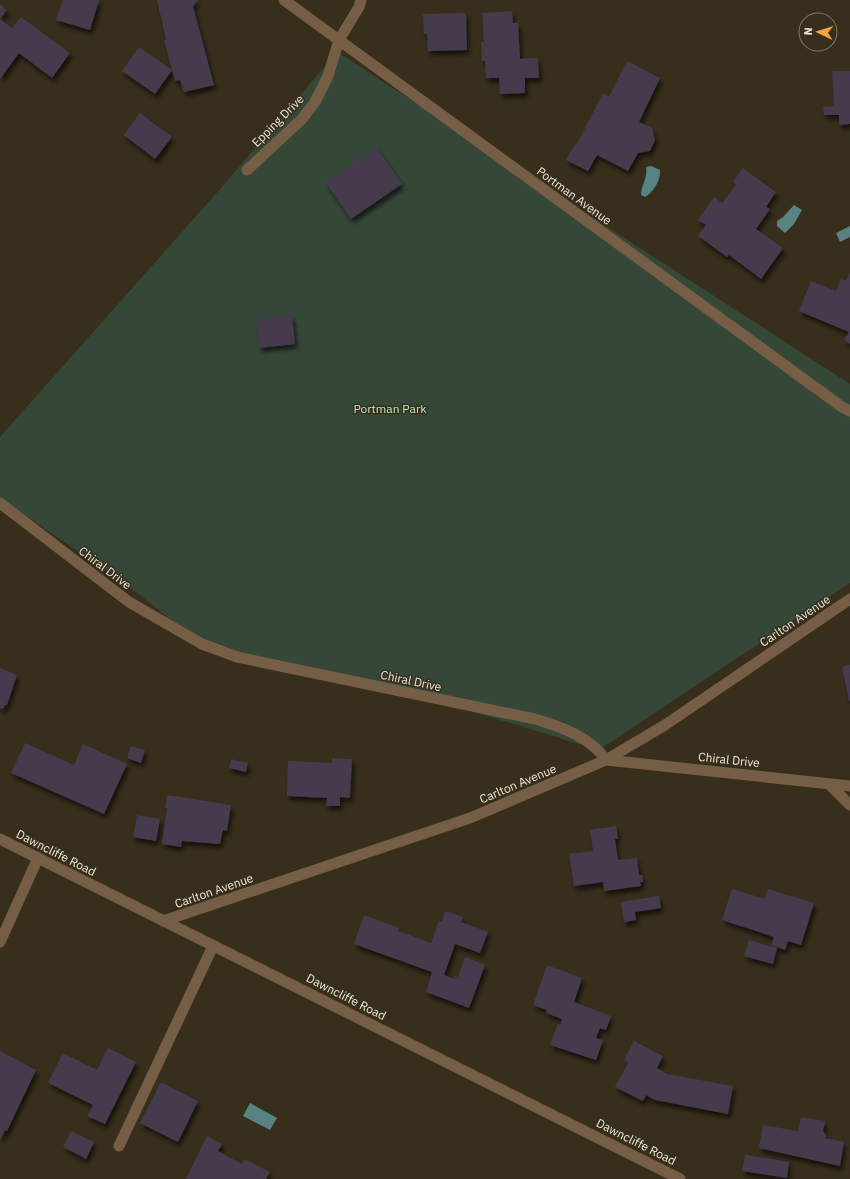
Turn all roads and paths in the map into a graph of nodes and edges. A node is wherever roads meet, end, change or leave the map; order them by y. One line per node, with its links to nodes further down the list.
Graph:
1 (284, 0): 3 (street, Portman Avenue)
2 (361, 0): 3 (street, Epping Drive)
3 (339, 40): 4 (street, Epping Drive); 5 (street, Portman Avenue)
4 (247, 170)
5 (850, 411)
6 (0, 502): 8 (street, Chiral Drive)
7 (850, 599): 8 (street, Carlton Avenue)
8 (606, 760): 9 (street, Chiral Drive); 14 (street, Carlton Avenue)
9 (829, 784): 10 (street, Chiral Drive); 11 (street)
10 (850, 786)
11 (850, 805)
12 (0, 839): 13 (street, Dawncliffe Road)
13 (38, 858): 14 (street, Dawncliffe Road); 15 (street)
14 (163, 921): 16 (street, Dawncliffe Road)
15 (0, 942)
16 (213, 946): 17 (street); 18 (street, Dawncliffe Road)
17 (119, 1146)
18 (680, 1179)

